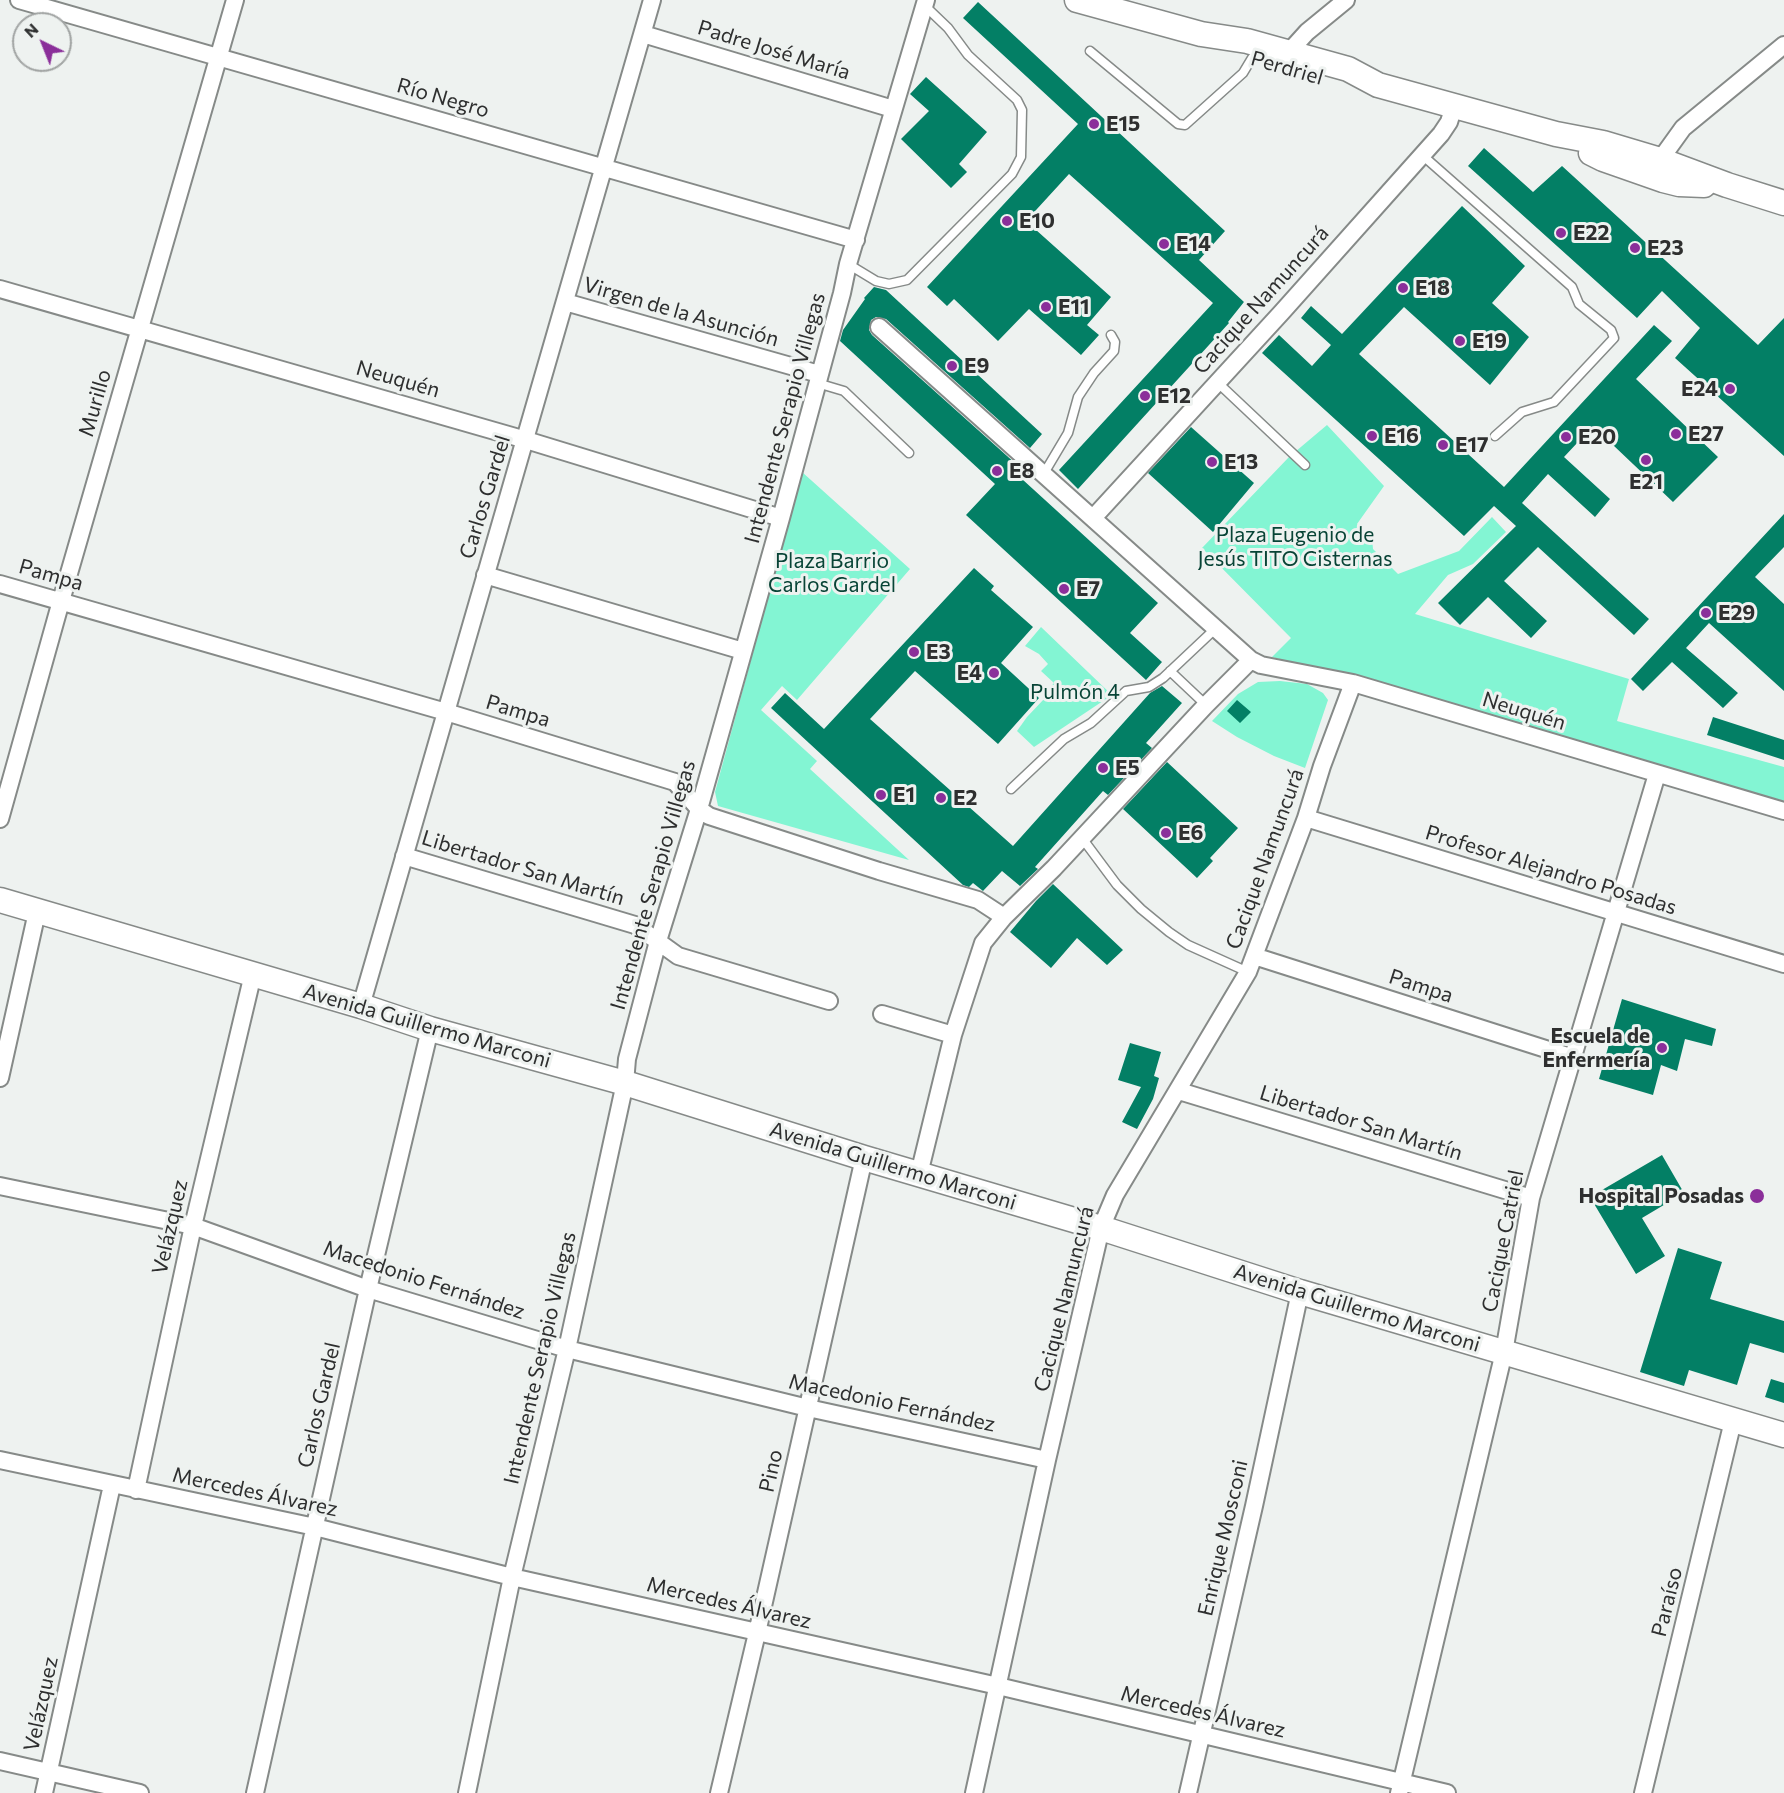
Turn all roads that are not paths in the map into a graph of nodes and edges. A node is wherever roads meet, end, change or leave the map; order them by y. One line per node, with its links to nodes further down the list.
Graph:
1 (19, 0): 12 (street, Río Negro)
2 (235, 0): 12 (street, Murillo)
3 (652, 0): 7 (street, Carlos Gardel)
4 (1077, 0): 8 (main road)
5 (1346, 0): 11 (street)
6 (925, 3): 16 (street, Intendente Serapio Villegas); 24 (lane)
7 (642, 34): 16 (street, Padre José María); 20 (street, Carlos Gardel)
8 (1201, 34): 11 (main road); 13 (main road, Perdriel)
9 (1784, 45): 19 (street)
10 (1090, 51): 13 (lane)
11 (1288, 53): 14 (main road)
12 (218, 58): 20 (street, Río Negro); 28 (street, Murillo)
13 (1252, 58): 14 (main road, Perdriel)
14 (1378, 85): 15 (main road)
15 (1454, 106): 17 (main road); 18 (street, Cacique Namuncurá)
16 (893, 109): 23 (street, Intendente Serapio Villegas)
17 (1556, 134): 19 (main road); 21 (main road)
18 (1421, 154): 31 (street, Cacique Namuncurá); 32 (lane)
19 (1660, 160): 21 (main road)
20 (605, 168): 23 (street, Río Negro); 26 (street, Carlos Gardel)
21 (1727, 185): 22 (main road)
22 (1784, 203)
23 (856, 240): 24 (street, Intendente Serapio Villegas)
24 (848, 264): 30 (street, Intendente Serapio Villegas)
25 (0, 289): 28 (street, Neuquén)
26 (565, 303): 30 (street, Virgen de la Asunción); 33 (street, Carlos Gardel)
27 (879, 327): 36 (street)
28 (141, 329): 33 (street, Neuquén); 41 (street, Murillo)
29 (1111, 334): 36 (lane)
30 (818, 378): 34 (lane); 37 (street, Intendente Serapio Villegas)
31 (1217, 382): 35 (lane); 38 (street, Cacique Namuncurá)
32 (1495, 436)
33 (526, 440): 37 (street, Neuquén); 39 (street, Carlos Gardel)
34 (909, 453)
35 (1305, 465)
36 (1043, 475): 38 (street)
37 (781, 518): 43 (street, Intendente Serapio Villegas)
38 (1093, 518): 42 (street)
39 (485, 575): 43 (street); 48 (street, Carlos Gardel)
40 (0, 584): 41 (street, Pampa)
41 (61, 602): 48 (street, Pampa); 54 (street, Murillo)
42 (1215, 629): 44 (street); 45 (lane)
43 (744, 651): 51 (street, Intendente Serapio Villegas)
44 (1251, 660): 46 (street, Neuquén); 47 (street)
45 (1170, 671): 47 (lane); 50 (lane)
46 (1353, 683): 49 (street, Neuquén); 53 (street, Cacique Namuncurá)
47 (1206, 705): 55 (street)
48 (446, 712): 51 (street, Pampa); 56 (street, Carlos Gardel)
49 (1657, 774): 52 (street, Neuquén); 59 (street, Cacique Catriel)
50 (1011, 789)
51 (699, 809): 60 (street, Pampa); 61 (street, Intendente Serapio Villegas)
52 (1784, 811)
53 (1306, 818): 59 (street, Profesor Alejandro Posadas); 62 (street, Cacique Namuncurá)
54 (0, 819)
55 (1082, 838): 60 (street); 62 (lane)
56 (404, 856): 61 (street, Libertador San Martín); 66 (street, Carlos Gardel)
57 (0, 900): 58 (main road, Avenida Guillermo Marconi)
58 (37, 912): 64 (main road, Avenida Guillermo Marconi); 71 (street)
59 (1616, 914): 63 (street, Profesor Alejandro Posadas); 70 (street, Cacique Catriel)
60 (1004, 917): 69 (street)
61 (658, 941): 65 (street, Libertador San Martín); 72 (street, Intendente Serapio Villegas)
62 (1251, 964): 70 (street, Pampa); 73 (street, Cacique Namuncurá)
63 (1784, 964)
64 (253, 974): 66 (main road, Avenida Guillermo Marconi); 78 (street, Velázquez)
65 (829, 1000)
66 (362, 1006): 68 (main road, Avenida Guillermo Marconi)
67 (882, 1014): 69 (street)
68 (430, 1029): 72 (main road, Avenida Guillermo Marconi); 80 (street, Carlos Gardel)
69 (953, 1035): 75 (street)
70 (1574, 1058): 77 (street, Cacique Catriel)
71 (0, 1078)
72 (625, 1083): 74 (main road, Avenida Guillermo Marconi); 82 (street, Intendente Serapio Villegas)
73 (1179, 1091): 77 (street, Libertador San Martín); 79 (street, Cacique Namuncurá)
74 (864, 1158): 75 (main road, Avenida Guillermo Marconi); 84 (street, Pino)
75 (919, 1174): 79 (main road, Avenida Guillermo Marconi)
76 (0, 1186): 78 (street, Macedonio Fernández)
77 (1531, 1198): 83 (street, Cacique Catriel)
78 (193, 1226): 80 (street, Macedonio Fernández); 90 (street, Velázquez)
79 (1101, 1228): 81 (main road, Avenida Guillermo Marconi); 88 (street, Cacique Namuncurá)
80 (368, 1289): 82 (street, Macedonio Fernández); 91 (street, Carlos Gardel)
81 (1300, 1292): 83 (main road, Avenida Guillermo Marconi); 95 (street, Enrique Mosconi)
82 (567, 1349): 84 (street, Macedonio Fernández); 92 (street, Intendente Serapio Villegas)
83 (1504, 1352): 85 (main road, Avenida Guillermo Marconi); 98 (street, Cacique Catriel)
84 (808, 1408): 88 (street, Macedonio Fernández); 93 (street, Pino)
85 (1733, 1421): 86 (main road, Avenida Guillermo Marconi); 107 (street, Paraíso)
86 (1784, 1435)
87 (0, 1460): 89 (street, Mercedes Álvarez)
88 (1047, 1460): 94 (street, Cacique Namuncurá)
89 (112, 1485): 90 (street, Mercedes Álvarez); 97 (street, Velázquez)
90 (136, 1490): 91 (street, Mercedes Álvarez)
91 (315, 1527): 92 (street, Mercedes Álvarez); 101 (street, Carlos Gardel)
92 (512, 1577): 93 (street, Mercedes Álvarez); 102 (street, Intendente Serapio Villegas)
93 (757, 1633): 94 (street, Mercedes Álvarez); 103 (street, Pino)
94 (998, 1686): 95 (street, Mercedes Álvarez); 104 (street, Cacique Namuncurá)
95 (1202, 1735): 98 (street, Mercedes Álvarez); 105 (street, Enrique Mosconi)
96 (0, 1761): 97 (street)
97 (49, 1772): 99 (street, Velázquez); 100 (street)
98 (1400, 1788): 106 (street, Mercedes Álvarez)
99 (44, 1793)
100 (140, 1793)
101 (255, 1793)
102 (467, 1793)
103 (719, 1793)
104 (974, 1793)
105 (1188, 1793)
106 (1447, 1793)
107 (1643, 1793)

